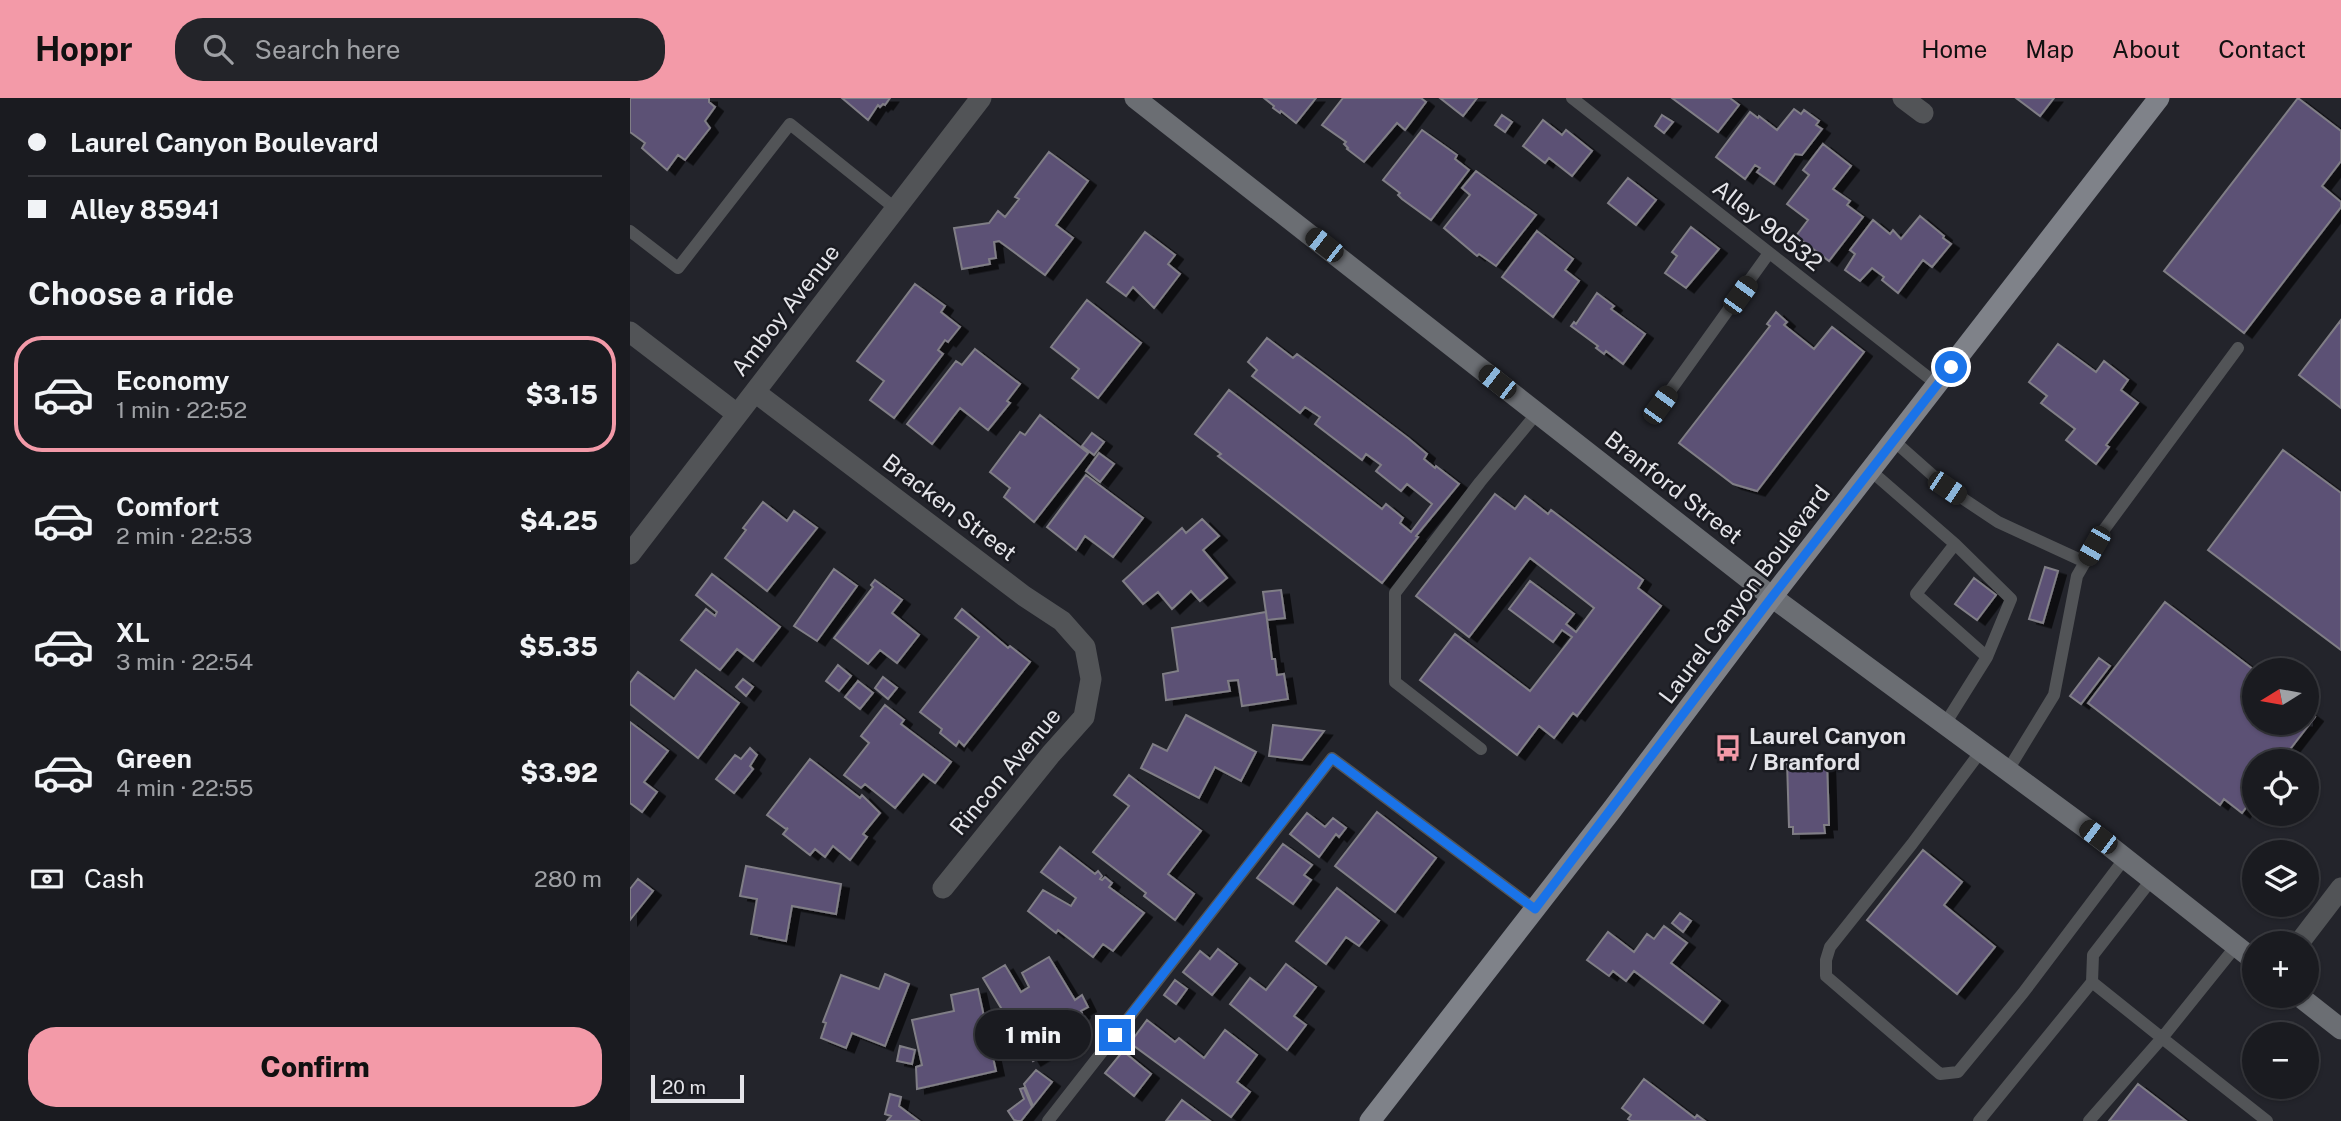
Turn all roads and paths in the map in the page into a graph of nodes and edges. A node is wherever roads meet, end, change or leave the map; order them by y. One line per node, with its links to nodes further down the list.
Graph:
1 (981, 98): 7 (street, Amboy Avenue)
2 (1135, 98): 15 (main road, Branford Street)
3 (1572, 98): 9 (lane, Alley 90532)
4 (1903, 98): 6 (street)
5 (2159, 98): 12 (main road, Laurel Canyon Boulevard)
6 (1923, 113)
7 (896, 209): 8 (lane); 13 (street, Amboy Avenue)
8 (630, 231)
9 (1769, 253): 12 (lane, Alley 90532); 14 (lane)
10 (630, 332): 16 (street)
11 (2238, 348): 21 (lane)
12 (1938, 385): 17 (main road, Laurel Canyon Boulevard)
13 (755, 392): 16 (street, Amboy Avenue); 24 (street, Bracken Street)
14 (1660, 405)
15 (1537, 413): 22 (main road, Branford Street); 26 (lane)
16 (737, 414): 20 (street, Amboy Avenue)
17 (1894, 441): 18 (main road, Laurel Canyon Boulevard); 21 (lane)
18 (1871, 471): 19 (lane); 22 (main road, Laurel Canyon Boulevard)
19 (1955, 544): 23 (lane); 23 (lane)
20 (630, 554)
21 (2085, 562): 28 (lane)
22 (1772, 597): 25 (main road, Branford Street); 33 (main road, Laurel Canyon Boulevard)
23 (1987, 657): 25 (lane)
24 (1091, 679): 31 (street, Rincon Avenue)
25 (1945, 724): 27 (main road, Branford Street)
26 (1481, 749)
27 (1981, 751): 28 (main road, Branford Street); 29 (lane)
28 (2008, 770): 29 (main road, Branford Street)
29 (2125, 858): 30 (main road, Branford Street)
30 (2152, 879): 35 (main road, Branford Street); 37 (lane)
31 (943, 888)
32 (2341, 888): 34 (street)
33 (1535, 909): 41 (lane); 42 (main road, Laurel Canyon Boulevard)
34 (2308, 931)
35 (2236, 946): 36 (main road, Branford Street); 40 (lane)
36 (2242, 951)
37 (2092, 982): 40 (lane); 43 (lane)
38 (2314, 1008): 39 (main road)
39 (2341, 1029)
40 (2162, 1038): 44 (lane); 45 (lane)
41 (1048, 1121)
42 (1370, 1121)
43 (1979, 1121)
44 (2089, 1121)
45 (2267, 1121)

